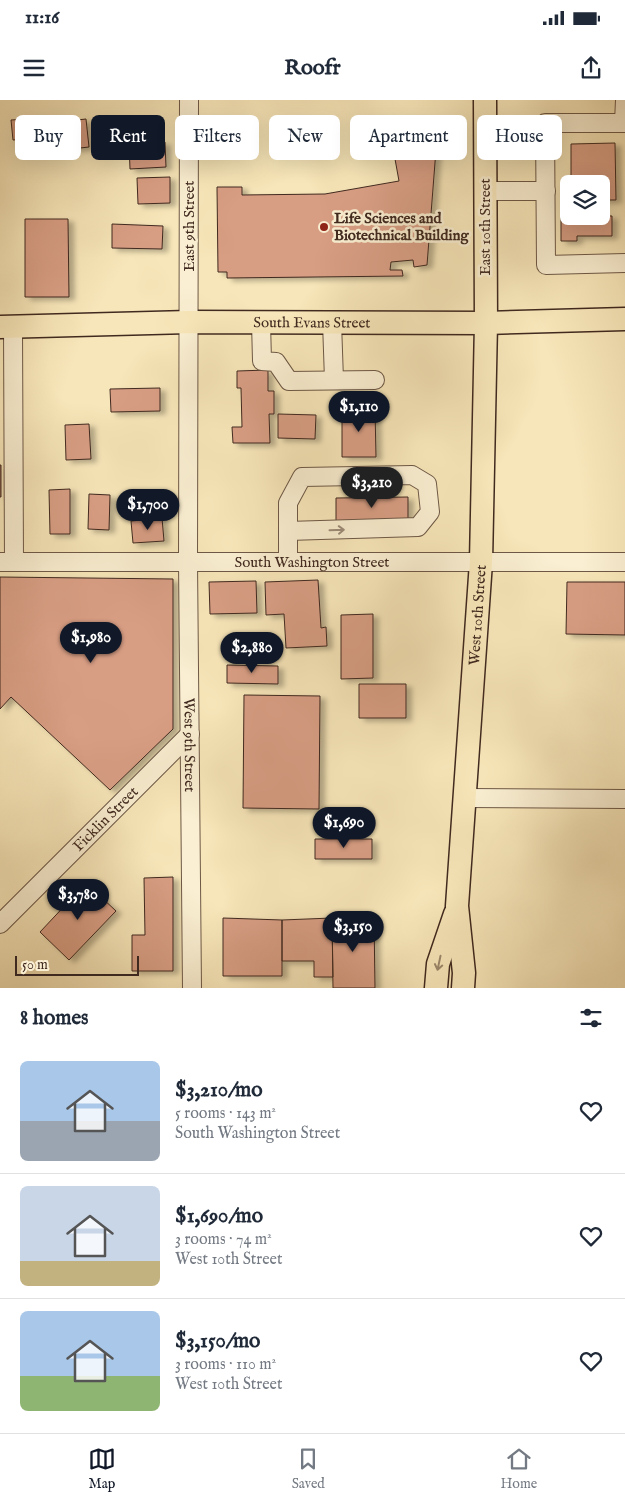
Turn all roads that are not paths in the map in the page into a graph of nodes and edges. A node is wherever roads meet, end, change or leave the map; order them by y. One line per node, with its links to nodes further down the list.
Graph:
1 (189, 100): 8 (street, East 9th Street)
2 (485, 100): 4 (main road, East 10th Street)
3 (625, 100): 5 (street)
4 (485, 191): 5 (street); 11 (main road, East 10th Street)
5 (546, 191): 6 (street)
6 (625, 263)
7 (625, 319): 11 (main road, South Evans Street)
8 (189, 322): 9 (main road, South Evans Street); 12 (main road, South Evans Street); 17 (street, West 9th Street)
9 (262, 322): 10 (main road, South Evans Street); 13 (street)
10 (332, 322): 11 (main road, South Evans Street); 13 (street)
11 (486, 323): 19 (main road, West 10th Street)
12 (7, 327): 16 (street)
13 (334, 380): 14 (street)
14 (375, 380)
15 (288, 531): 15 (street, one-way to 15); 18 (street)
16 (7, 562): 17 (street, South Washington Street)
17 (188, 562): 18 (street, South Washington Street); 21 (street, West 9th Street)
18 (288, 562): 19 (street, South Washington Street)
19 (481, 562): 20 (street, South Washington Street); 22 (main road, West 10th Street)
20 (625, 562)
21 (190, 734): 25 (street, Ficklin Street); 26 (street, West 9th Street)
22 (465, 798): 23 (street); 24 (main road, West 10th Street)
23 (625, 798)
24 (457, 906): 27 (main road, West 10th Street, one-way to 27); 28 (main road, West 10th Street)
25 (0, 924)
26 (192, 988)
27 (436, 988)
28 (463, 988)

